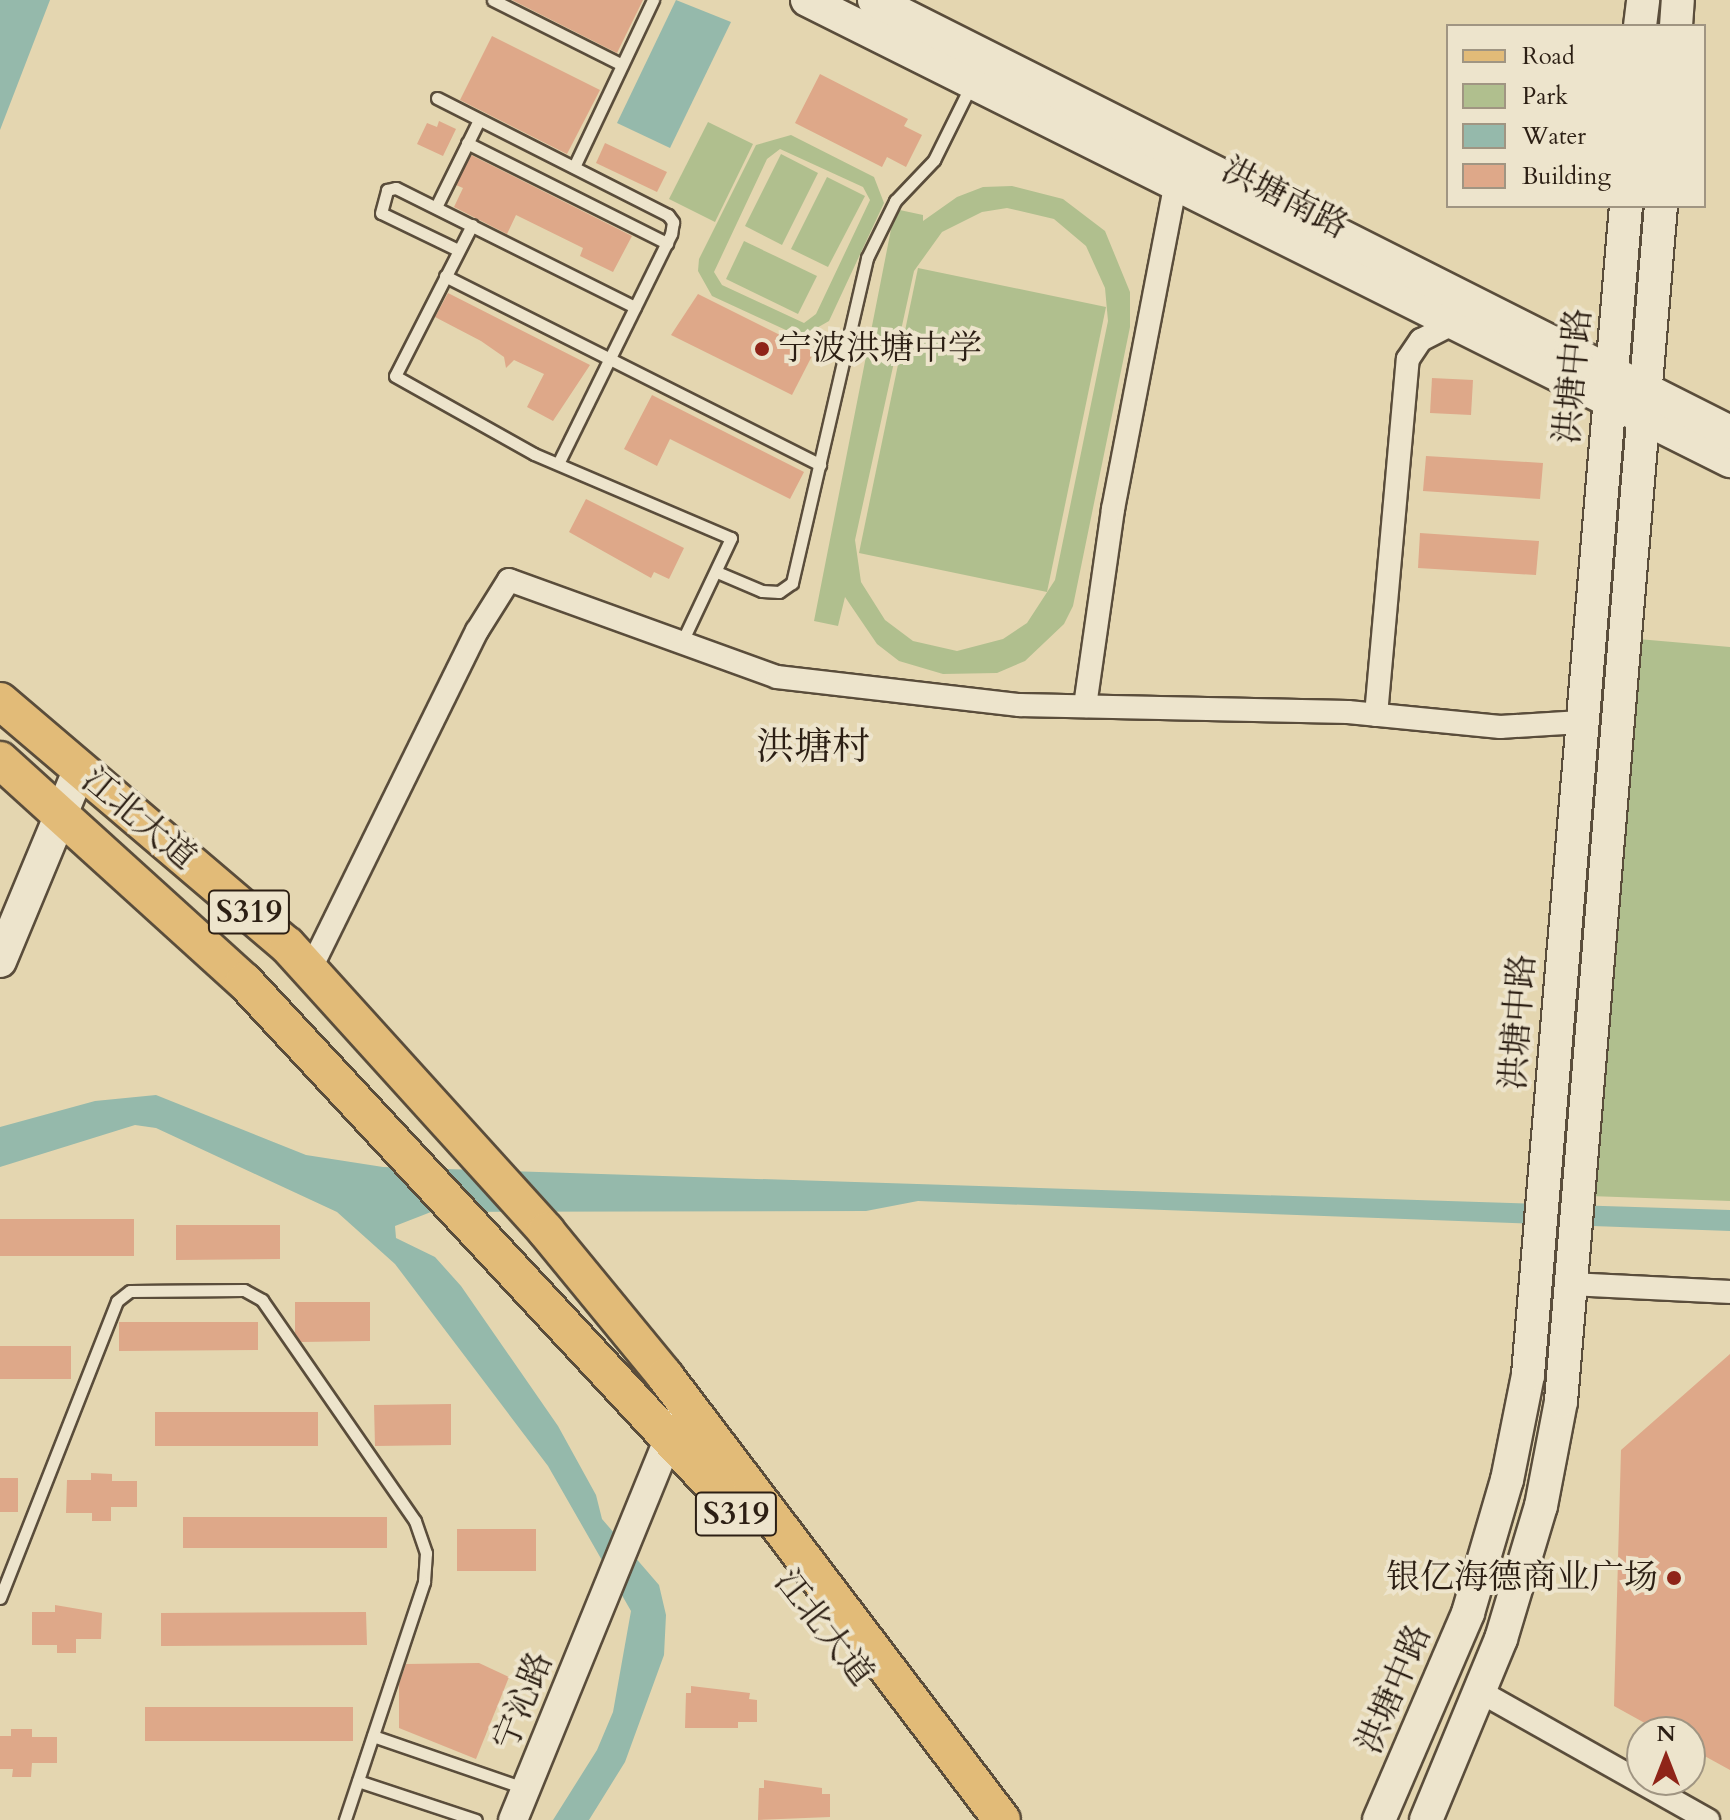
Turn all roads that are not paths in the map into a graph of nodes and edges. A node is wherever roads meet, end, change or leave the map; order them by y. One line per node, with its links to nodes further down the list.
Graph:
1 (493, 0): 9 (lane)
2 (653, 0): 9 (lane)
3 (807, 0): 10 (main road, 洪塘南路)
4 (874, 0): 26 (main road, 洪塘南路)
5 (1643, 0): 7 (main road)
6 (1678, 0): 8 (main road)
7 (1640, 24)
8 (1676, 24)
9 (622, 65): 14 (lane)
10 (972, 83): 15 (main road, 洪塘南路); 32 (lane)
11 (437, 98): 12 (lane)
12 (479, 120): 13 (lane); 14 (lane)
13 (467, 143): 16 (lane); 20 (lane)
14 (574, 167): 20 (lane)
15 (1175, 186): 24 (main road, 洪塘南路); 36 (street)
16 (436, 207): 19 (lane); 21 (lane)
17 (1626, 208): 26 (main road, 洪塘中路)
18 (1661, 208): 28 (main road)
19 (472, 225): 21 (lane); 23 (lane)
20 (667, 243): 23 (lane)
21 (458, 250): 22 (lane)
22 (445, 276): 25 (lane); 31 (lane)
23 (635, 307): 25 (lane)
24 (1451, 325): 27 (main road, 洪塘南路); 37 (street)
25 (610, 359): 31 (lane); 32 (lane)
26 (1611, 373): 27 (main road, 洪塘中路); 28 (main road, 洪塘南路)
27 (1609, 404): 28 (main road, 洪塘南路); 38 (main road, 洪塘中路)
28 (1644, 406): 29 (main road, 洪塘南路); 30 (main road, 洪塘南路); 45 (main road)
29 (1730, 432)
30 (1730, 461)
31 (559, 462): 33 (lane)
32 (820, 465): 33 (lane)
33 (717, 572): 34 (lane)
34 (681, 644): 36 (street); 44 (street)
35 (0, 701): 39 (main road, 江北大道 / S319)
36 (1085, 706): 37 (street)
37 (1376, 715): 38 (street)
38 (1581, 722): 59 (main road, 洪塘中路)
39 (32, 728): 40 (main road); 41 (main road, 江北大道 / S319)
40 (2, 768): 42 (main road, 江北大道 / S319)
41 (80, 769): 42 (main road); 44 (main road, 江北大道 / S319)
42 (59, 814): 43 (main road); 48 (main road, 江北大道 / S319)
43 (0, 961)
44 (310, 970): 47 (main road, 江北大道 / S319)
45 (1571, 1284): 46 (street); 50 (main road)
46 (1730, 1292)
47 (683, 1399): 48 (street, 宁沁路); 58 (main road, 江北大道 / S319)
48 (671, 1435): 53 (street, 宁沁路); 57 (main road, 江北大道 / S319)
49 (0, 1598): 51 (lane)
50 (1479, 1691): 60 (main road); 61 (street)
51 (373, 1736): 52 (lane); 53 (lane)
52 (358, 1781): 54 (lane); 55 (lane)
53 (525, 1789): 56 (street, 宁沁路)
54 (345, 1820)
55 (476, 1820)
56 (513, 1820)
57 (973, 1820)
58 (1002, 1820)
59 (1379, 1820)
60 (1426, 1820)
61 (1708, 1820)

